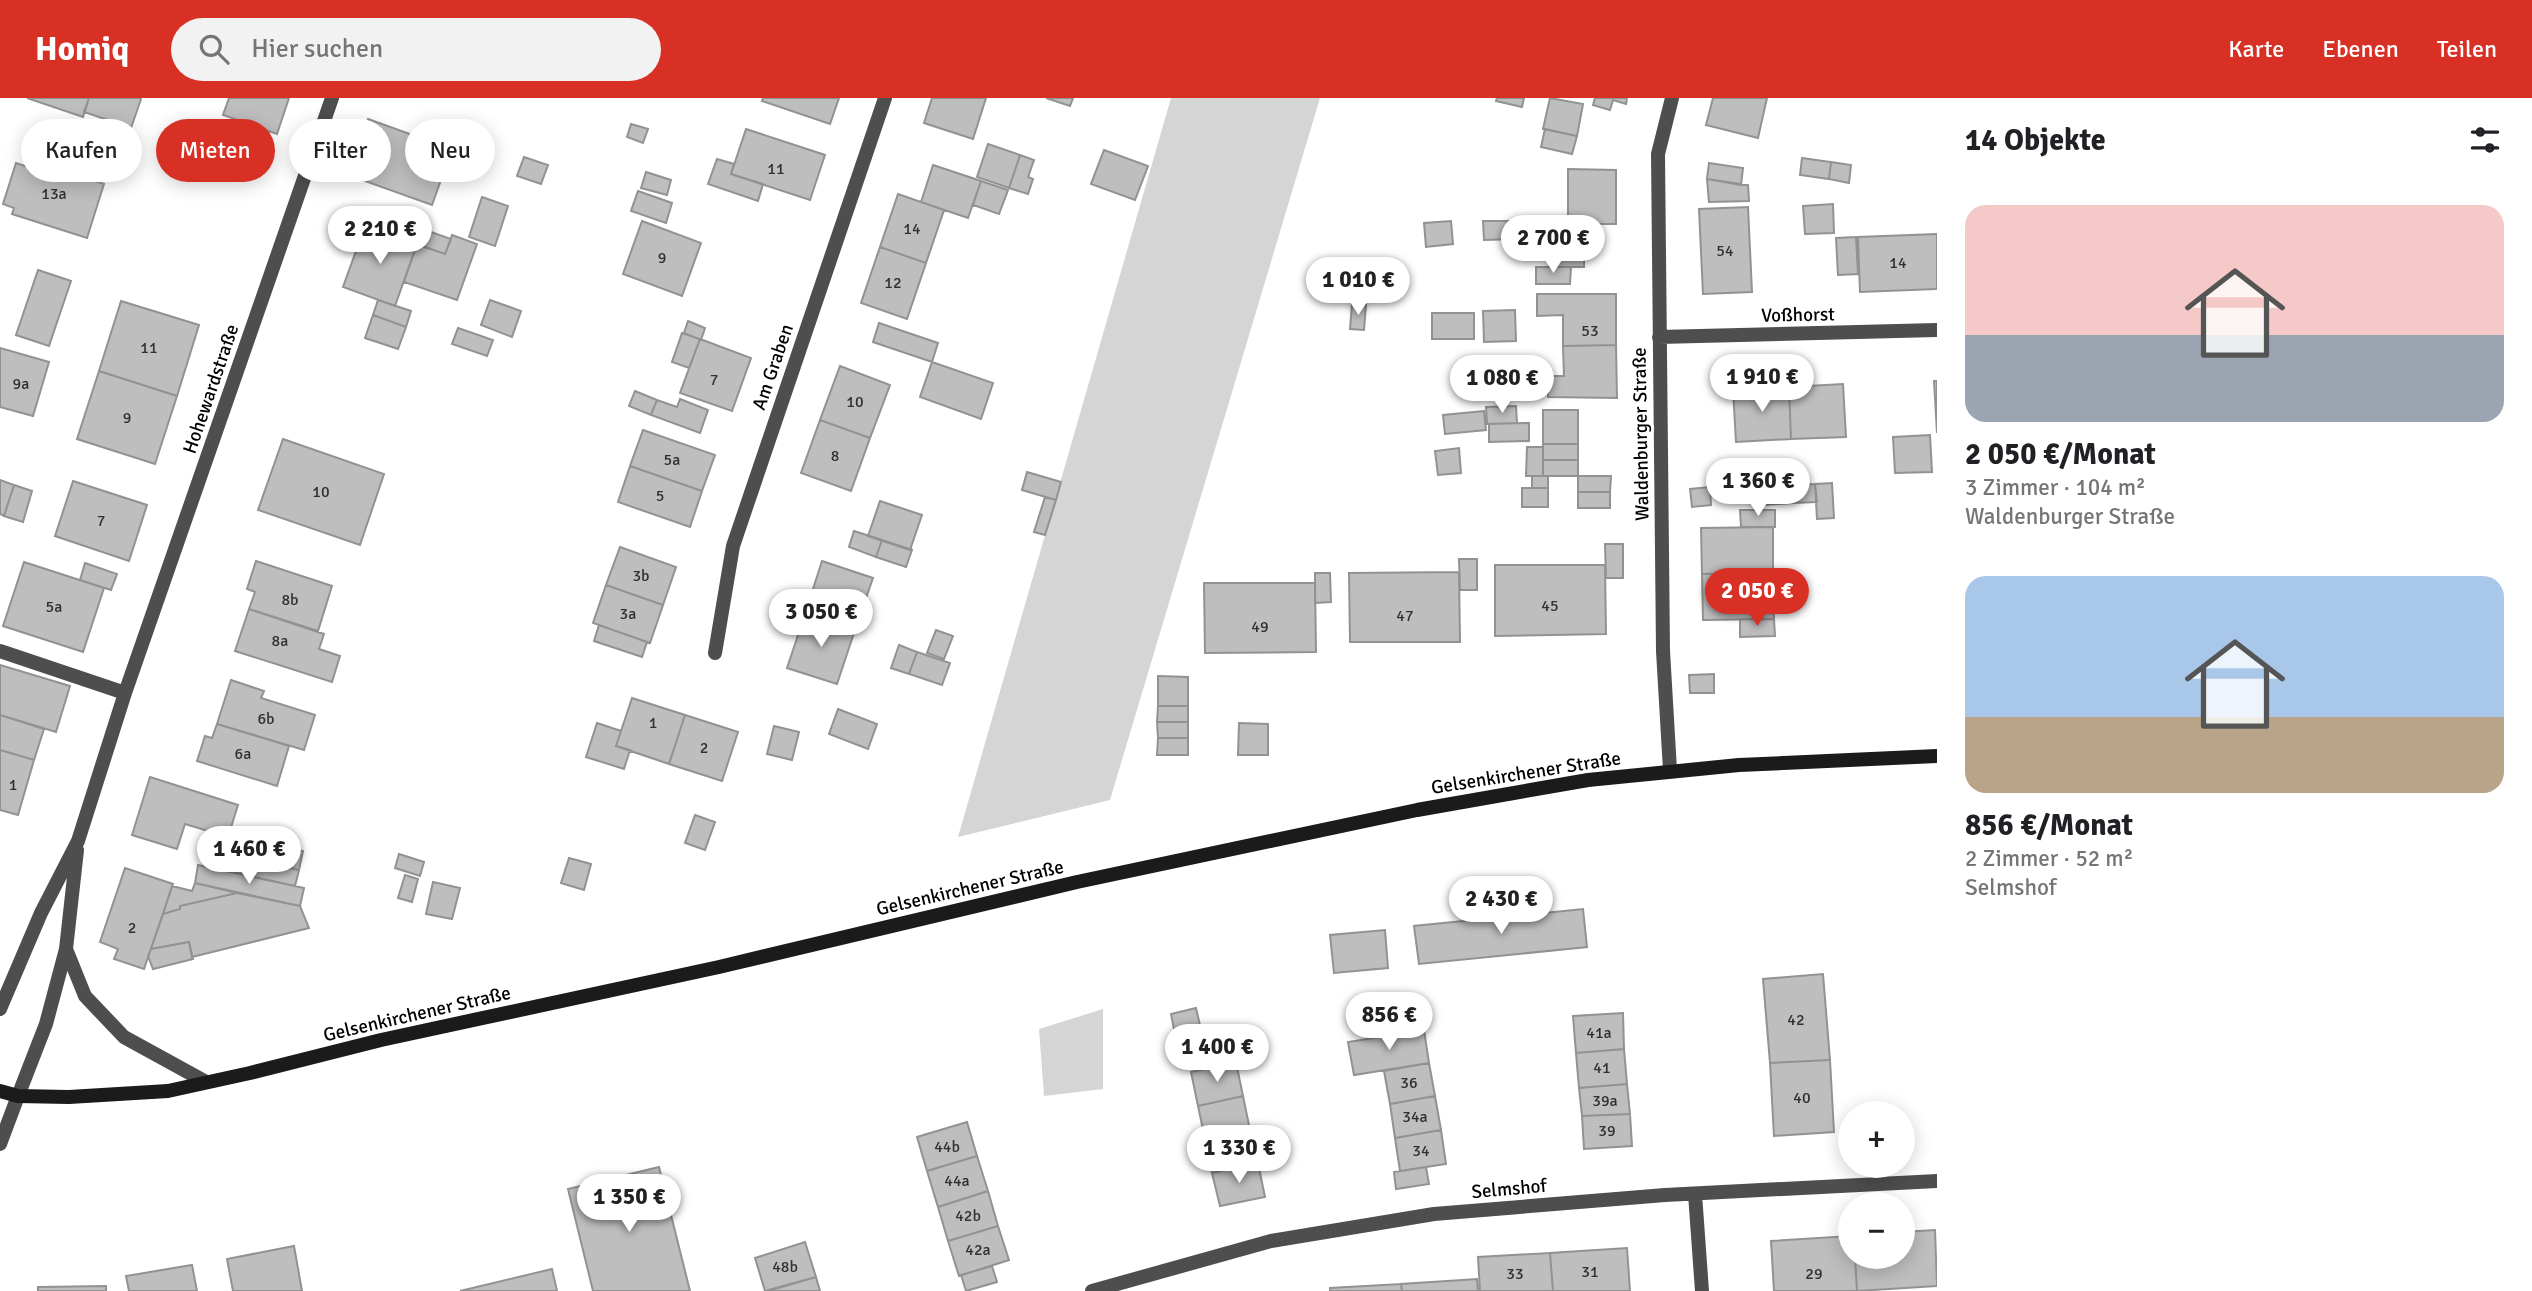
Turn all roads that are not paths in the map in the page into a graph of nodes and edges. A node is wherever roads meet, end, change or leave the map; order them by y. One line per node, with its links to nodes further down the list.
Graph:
1 (332, 98): 8 (street, Hohewardstraße)
2 (885, 98): 7 (street, Am Graben)
3 (1672, 98): 5 (street, Waldenburger Straße)
4 (1937, 330): 5 (street, Voßhorst)
5 (1659, 337): 10 (street, Waldenburger Straße)
6 (0, 651): 8 (street)
7 (715, 653)
8 (125, 693): 11 (street, Hohewardstraße)
9 (1937, 756): 10 (main road, Gelsenkirchener Straße)
10 (1670, 770): 14 (main road, Gelsenkirchener Straße)
11 (78, 841): 12 (street, Hohewardstraße); 13 (street, Hohewardstraße)
12 (65, 949): 14 (street, Hohewardstraße); 16 (street, Hohewardstraße)
13 (0, 1009)
14 (206, 1082): 16 (main road, Gelsenkirchener Straße)
15 (0, 1091): 16 (main road, Gelsenkirchener Straße)
16 (18, 1096): 17 (street, Hohewardstraße)
17 (0, 1143)
18 (1937, 1181): 19 (street, Selmshof)
19 (1695, 1194): 20 (street, Selmshof); 21 (street)
20 (1092, 1291)
21 (1702, 1291)

